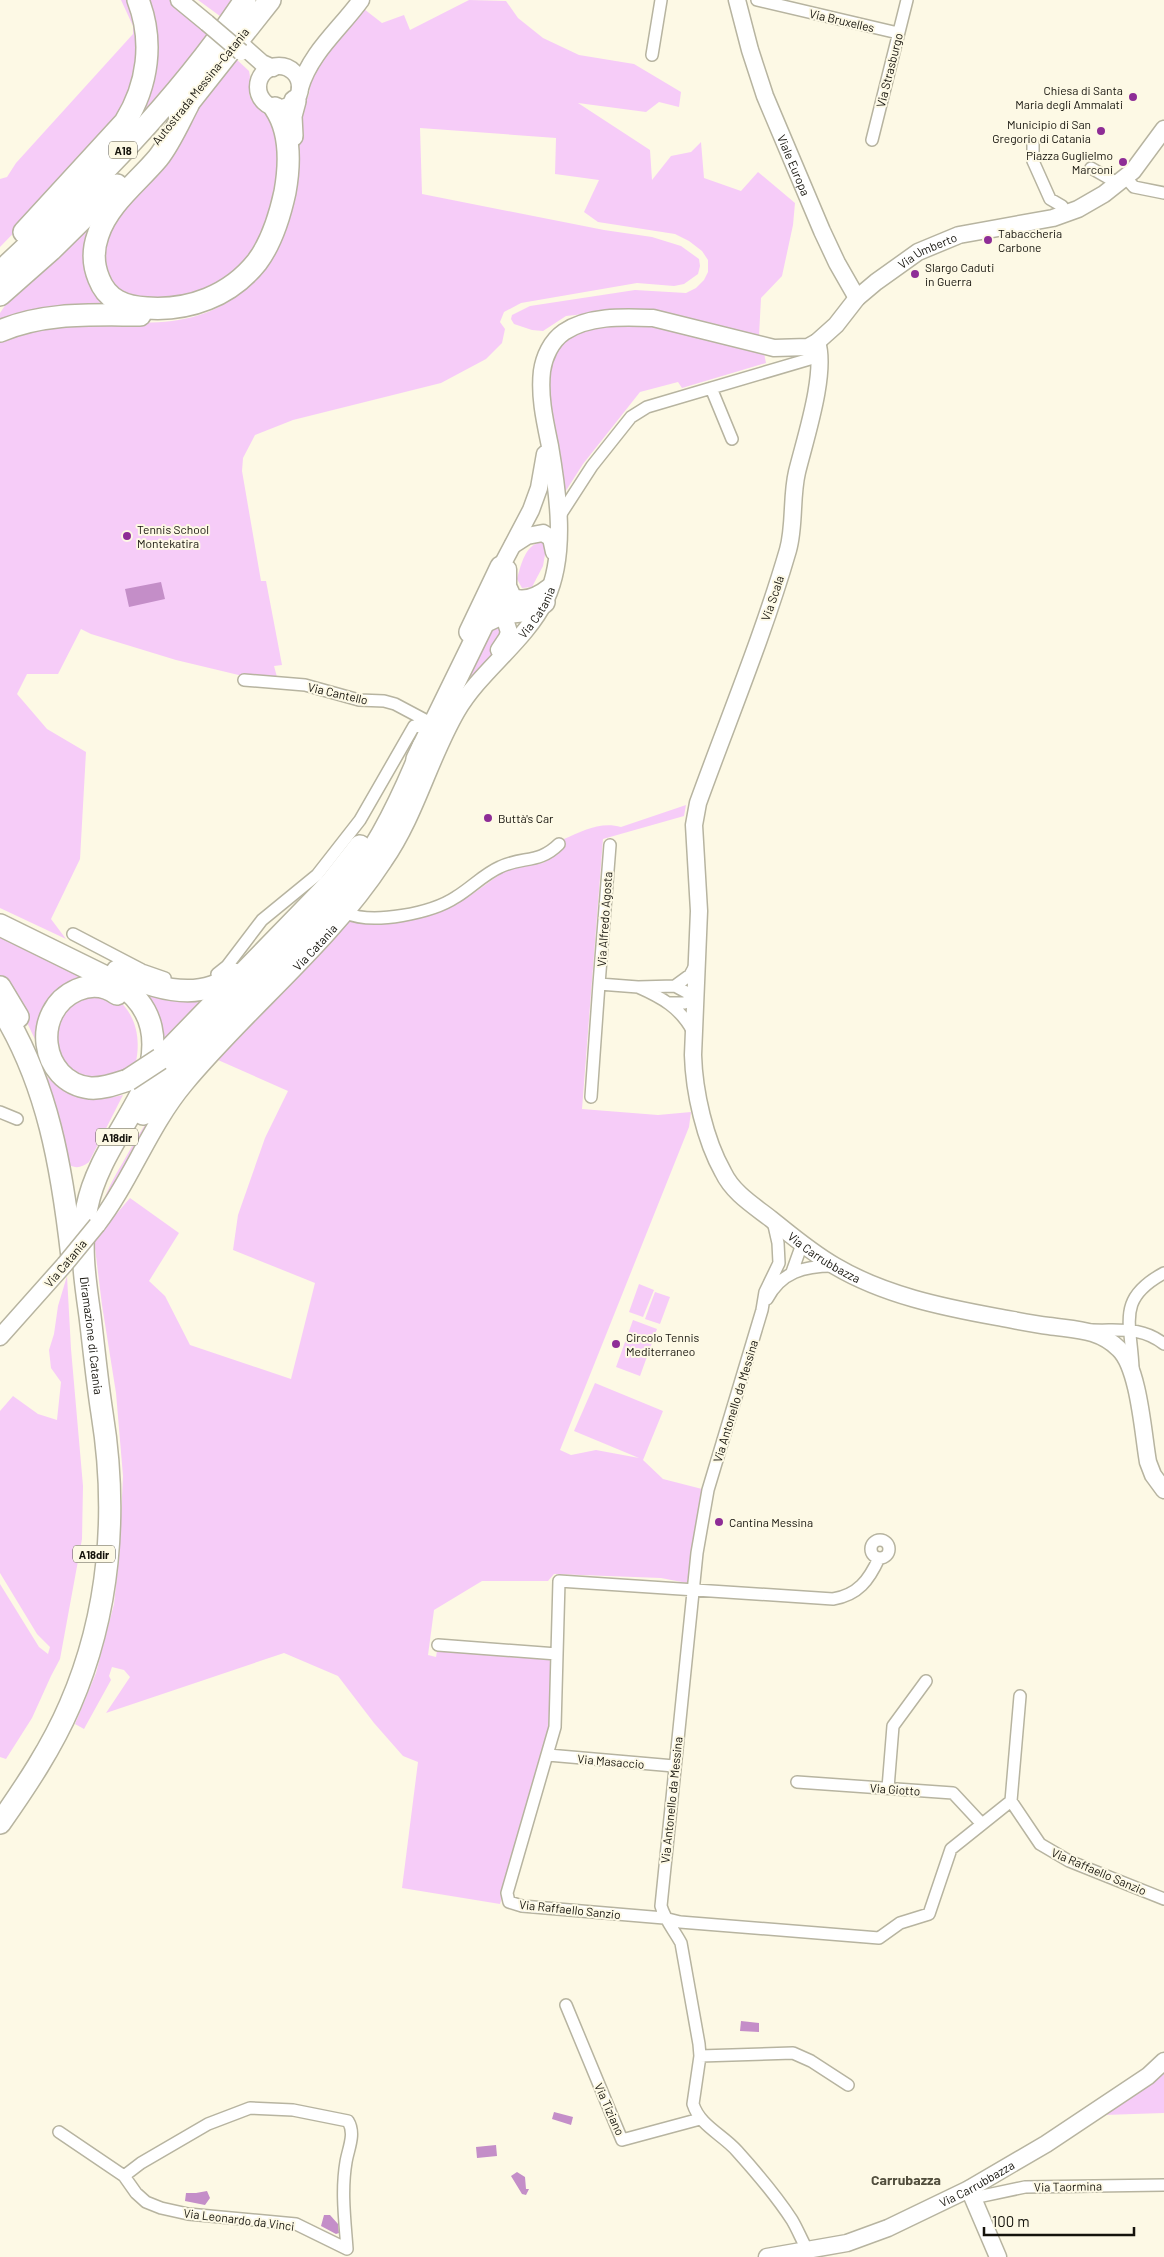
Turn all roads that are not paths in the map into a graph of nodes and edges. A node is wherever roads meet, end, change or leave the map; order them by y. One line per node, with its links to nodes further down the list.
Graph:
1 (138, 0): 32 (highway)
2 (179, 0): 13 (main road)
3 (188, 0): 13 (main road)
4 (264, 0): 19 (highway)
5 (270, 0): 19 (highway, Autostrada Messina-Catania / A18)
6 (361, 0): 17 (main road)
7 (661, 0): 18 (street)
8 (737, 0): 14 (main road, Viale Europa)
9 (743, 0): 14 (main road, Viale Europa)
10 (757, 0): 15 (street, Via Bruxelles)
11 (907, 0): 15 (street, Via Strasburgo)
12 (242, 6): 33 (highway, Autostrada Messina-Catania / A18)
13 (209, 21): 16 (main road, bridge)
14 (744, 27): 35 (main road, Viale Europa)
15 (898, 33): 26 (street, Via Strasburgo)
16 (242, 49): 20 (main road); 21 (main road)
17 (316, 54): 20 (main road); 22 (main road)
18 (652, 55)
19 (216, 68): 23 (highway, Autostrada Messina-Catania / A18)
20 (279, 68): 21 (main road); 22 (main road)
21 (260, 79): 24 (main road)
22 (298, 95): 24 (main road); 36 (highway)
23 (188, 105): 24 (highway); 34 (highway, Autostrada Messina-Catania / A18)
24 (275, 108)
25 (1164, 129): 29 (main road)
26 (872, 140)
27 (1033, 144): 31 (street)
28 (1091, 168): 29 (street)
29 (1126, 183): 30 (street); 31 (main road, Via Umberto)
30 (1164, 193)
31 (1066, 213): 35 (main road, Via Umberto)
32 (0, 256)
33 (0, 272)
34 (0, 296)
35 (857, 298): 37 (main road, Via Umberto)
36 (0, 331)
37 (819, 349): 38 (street); 39 (main road, Via Catania); 51 (main road, Via Scala)
38 (711, 388): 40 (street); 41 (street)
39 (545, 417): 41 (main road, Via Catania); 42 (main road)
40 (732, 440)
41 (558, 519): 43 (main road, Via Catania)
42 (507, 555): 43 (main road); 43 (main road); 44 (main road); 47 (highway)
43 (550, 588): 44 (highway); 46 (main road, Via Catania)
44 (503, 613): 46 (main road); 48 (highway)
45 (244, 680): 47 (street, Via Cantello)
46 (474, 688): 52 (main road, Via Catania)
47 (426, 724): 55 (highway); 56 (street)
48 (423, 748): 66 (highway); 85 (highway)
49 (559, 844): 52 (street)
50 (610, 845): 58 (street, Via Alfredo Agosta)
51 (694, 846): 57 (main road, Via Carrubbazza)
52 (346, 913): 82 (main road, Via Catania, bridge)
53 (0, 915): 55 (highway)
54 (0, 925): 85 (highway, Diramazione di Catania / A18dir)
55 (291, 925): 66 (highway)
56 (73, 934)
57 (698, 960): 59 (street); 62 (main road, Via Carrubbazza)
58 (599, 984): 61 (street, Via Alfredo Agosta); 68 (street)
59 (675, 986): 61 (street, Via Alfredo Agosta); 62 (street)
60 (0, 987): 67 (highway)
61 (638, 987): 63 (street)
62 (697, 998): 63 (street); 65 (main road, Via Carrubbazza)
63 (669, 1003): 65 (street)
64 (0, 1007): 77 (highway, Diramazione di Catania / A18dir)
65 (694, 1034): 71 (main road, Via Carrubbazza)
66 (159, 1064): 67 (highway, bridge)
67 (129, 1084): 77 (highway)
68 (591, 1097)
69 (0, 1112): 70 (street)
70 (17, 1119)
71 (773, 1221): 72 (main road, Via Carrubbazza); 73 (street)
72 (802, 1244): 73 (street); 74 (main road, Via Carrubbazza); 75 (street)
73 (779, 1263): 78 (street)
74 (835, 1266): 75 (street); 79 (main road, Via Carrubbazza)
75 (792, 1272): 78 (street)
76 (1164, 1273): 80 (street)
77 (78, 1291): 97 (highway, Diramazione di Catania / A18dir)
78 (762, 1310): 88 (street, Via Antonello da Messina)
79 (1085, 1330): 80 (street); 84 (main road, Via Carrubbazza)
80 (1130, 1330): 81 (street); 84 (street)
81 (1152, 1335): 83 (street); 84 (street)
82 (0, 1337)
83 (1164, 1344)
84 (1125, 1346): 86 (main road, Via Carrubbazza)
85 (106, 1436): 99 (highway, Diramazione di Catania / A18dir)
86 (1164, 1490)
87 (879, 1558): 88 (street, Via Raffaello Sanzio)
88 (693, 1590): 90 (street, Via Raffaello Sanzio); 94 (street, Via Antonello da Messina)
89 (438, 1645): 90 (street)
90 (557, 1654): 93 (street, Via Raffaello Sanzio)
91 (926, 1681): 96 (street)
92 (1020, 1696): 98 (street)
93 (548, 1755): 94 (street, Via Masaccio); 102 (street, Via Raffaello Sanzio)
94 (674, 1766): 102 (street, Via Antonello da Messina)
95 (797, 1782): 96 (street, Via Giotto)
96 (888, 1788): 100 (street, Via Giotto)
97 (0, 1797)
98 (1011, 1801): 100 (street, Via Raffaello Sanzio); 101 (street, Via Raffaello Sanzio)
99 (0, 1823)
100 (981, 1823): 102 (street, Via Raffaello Sanzio)
101 (1164, 1899)
102 (664, 1918): 104 (street, Via Antonello da Messina)
103 (566, 2005): 107 (street, Via Tiziano)
104 (700, 2056): 106 (street); 107 (street, Via Antonello da Messina)
105 (1164, 2061): 111 (main road, Via Carrubbazza)
106 (848, 2085)
107 (700, 2119): 112 (street)
108 (59, 2132): 109 (street)
109 (124, 2176): 113 (street, Via Leonardo da Vinci); 113 (street, Via Leonardo da Vinci)
110 (1164, 2185): 111 (street, Via Taormina)
111 (971, 2193): 112 (main road, Via Carrubbazza); 115 (main road)
112 (808, 2251): 114 (main road, Via Carrubbazza)
113 (350, 2253)
114 (767, 2257)
115 (998, 2257)

